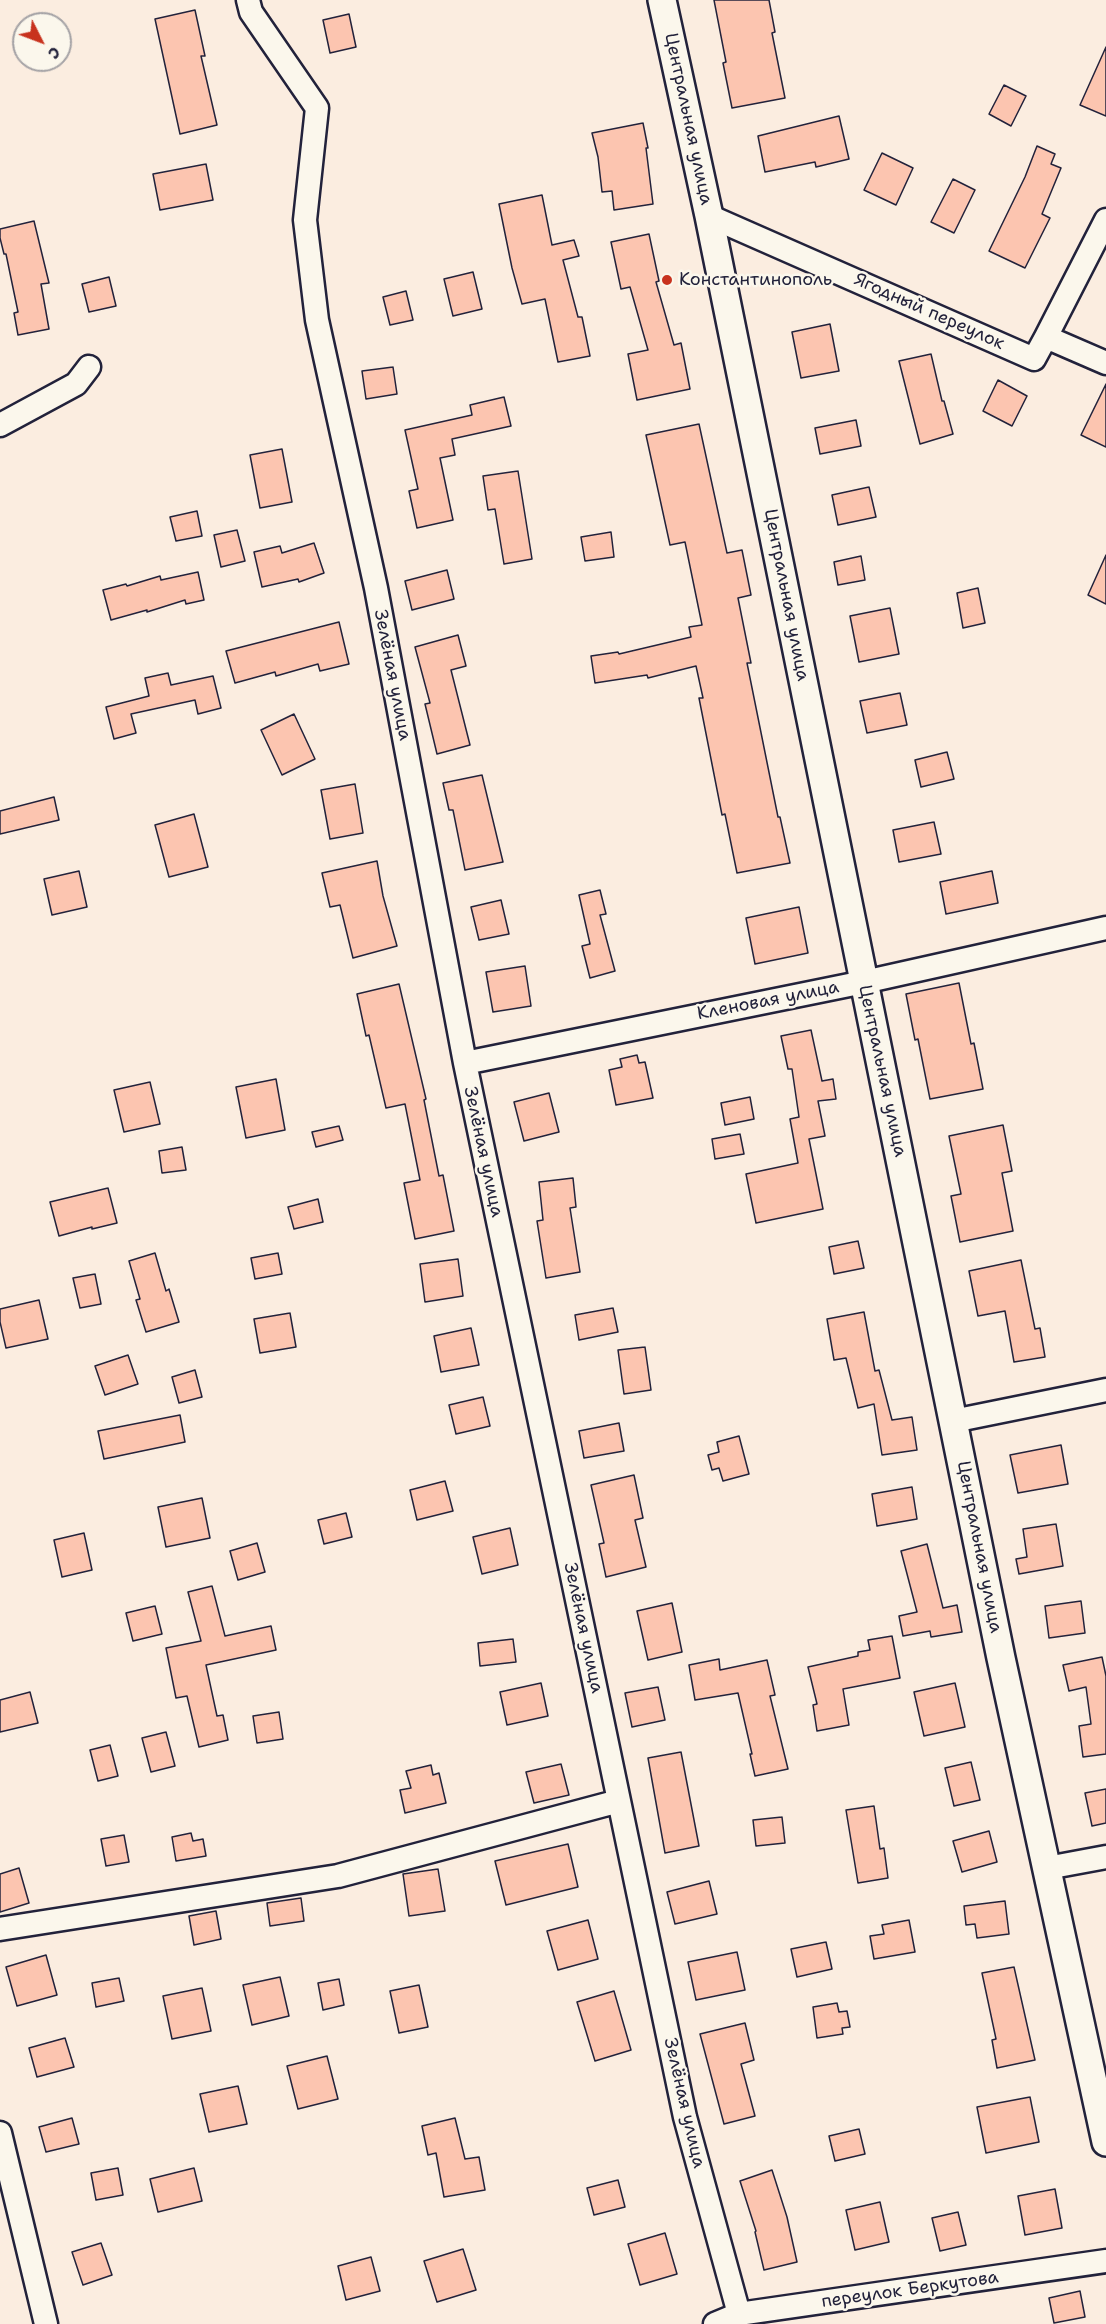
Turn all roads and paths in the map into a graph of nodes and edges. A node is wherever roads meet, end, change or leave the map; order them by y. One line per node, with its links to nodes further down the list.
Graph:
1 (248, 0): 11 (street, Зелёная улица)
2 (662, 0): 3 (street, Центральная улица)
3 (709, 216): 5 (street, Ягодный переулок); 10 (street, Центральная улица)
4 (1106, 220): 5 (street)
5 (1046, 337): 6 (street)
6 (1106, 363)
7 (89, 367): 8 (street)
8 (0, 425)
9 (1106, 928): 10 (street, Кленовая улица)
10 (864, 982): 11 (street, Кленовая улица); 13 (street, Центральная улица)
11 (465, 1063): 14 (street, Зелёная улица)
12 (1106, 1390): 13 (street)
13 (953, 1421): 16 (street, Центральная улица)
14 (619, 1801): 17 (street); 21 (street, Зелёная улица)
15 (1106, 1857): 16 (street)
16 (1047, 1868): 19 (street, Центральная улица)
17 (0, 1929)
18 (0, 2133): 22 (street)
19 (1106, 2142)
20 (1106, 2261): 21 (street, переулок Беркутова)
21 (739, 2314): 23 (street, переулок Беркутова)
22 (45, 2324)
23 (715, 2324)

